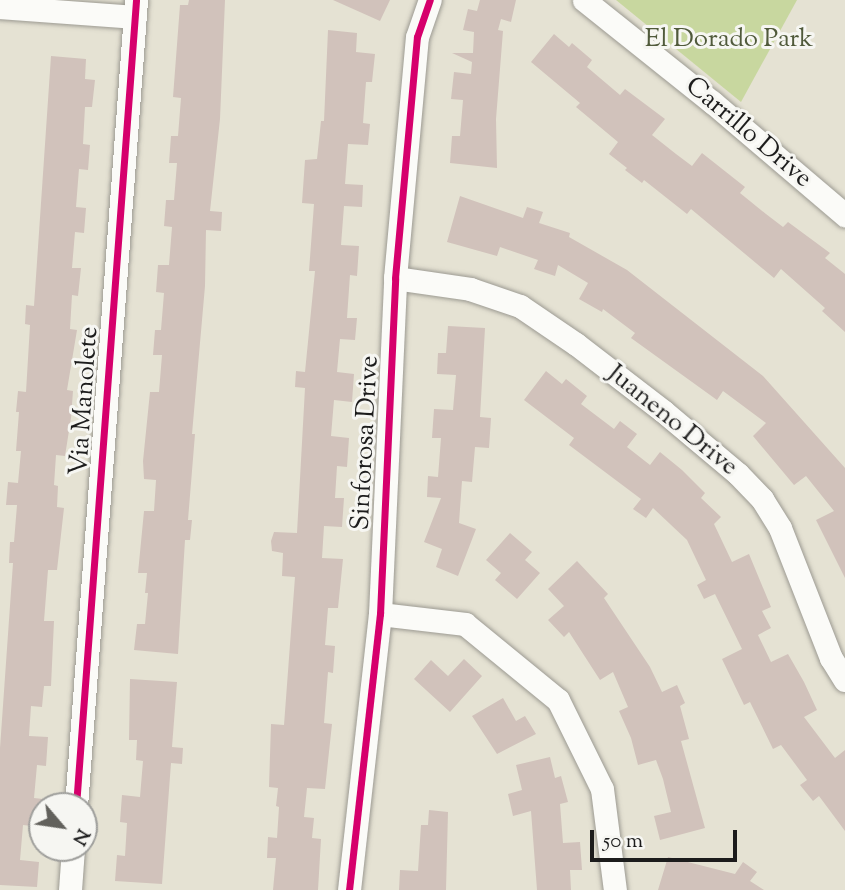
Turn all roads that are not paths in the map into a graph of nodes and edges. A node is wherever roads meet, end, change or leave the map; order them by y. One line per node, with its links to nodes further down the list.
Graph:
1 (430, 0): 6 (street, Sinforosa Drive)
2 (584, 0): 5 (street, Carrillo Drive)
3 (0, 7): 4 (street)
4 (136, 8): 9 (street, Via Manolete)
5 (845, 215)
6 (395, 278): 7 (street, Sinforosa Drive); 8 (street, Juaneno Drive)
7 (380, 614): 12 (street, Sinforosa Drive); 13 (street)
8 (845, 680)
9 (77, 792)
10 (72, 862): 11 (street)
11 (70, 890)
12 (349, 890)
13 (615, 890)

